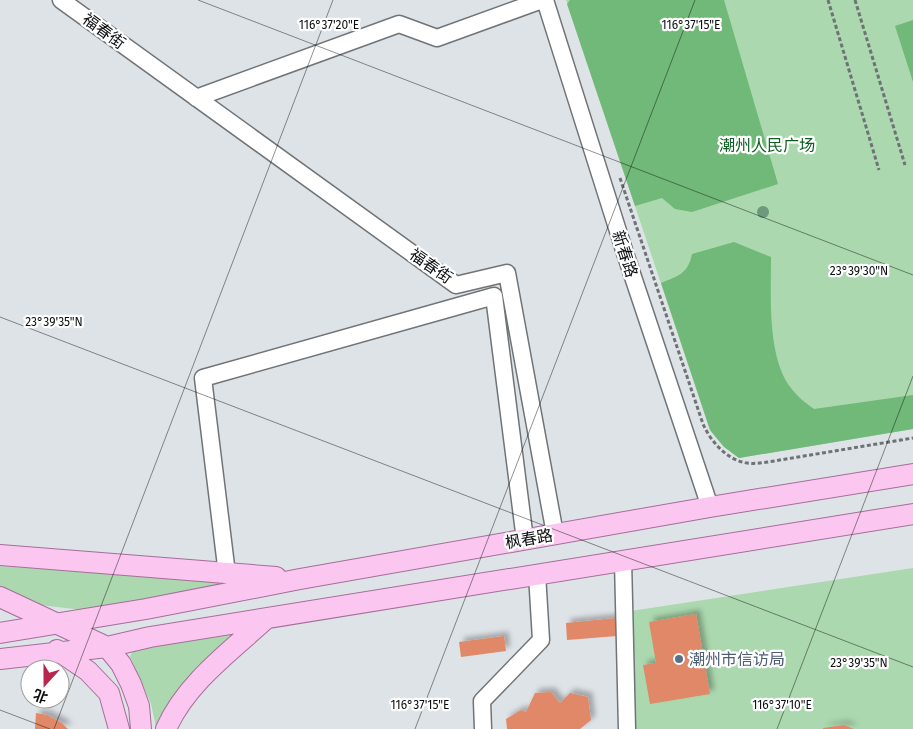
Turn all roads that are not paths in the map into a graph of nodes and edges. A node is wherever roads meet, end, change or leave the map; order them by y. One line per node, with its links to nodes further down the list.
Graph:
1 (61, 0): 3 (street, 福春街)
2 (544, 0): 3 (street); 5 (street, 新春路)
3 (196, 98): 7 (street, 福春街)
4 (913, 474): 5 (main road, 枫春路)
5 (710, 507): 7 (main road, 枫春路)
6 (913, 514): 10 (main road)
7 (555, 534): 8 (main road, 枫春路)
8 (525, 540): 11 (street); 13 (main road, 枫春路)
9 (0, 554): 11 (main road)
10 (623, 560): 12 (main road); 26 (street)
11 (227, 574): 13 (main road)
12 (537, 574): 15 (main road); 25 (street)
13 (300, 579): 17 (main road, 枫春路)
14 (0, 597): 17 (main road)
15 (267, 618): 19 (main road); 24 (main road)
16 (0, 621): 18 (main road)
17 (60, 624): 18 (main road, 枫春路); 19 (main road)
18 (9, 631): 20 (main road)
19 (106, 647): 20 (main road); 23 (main road)
20 (61, 653): 21 (main road); 22 (main road)
21 (0, 659)
22 (119, 729)
23 (141, 729)
24 (166, 729)
25 (483, 729)
26 (627, 729)

